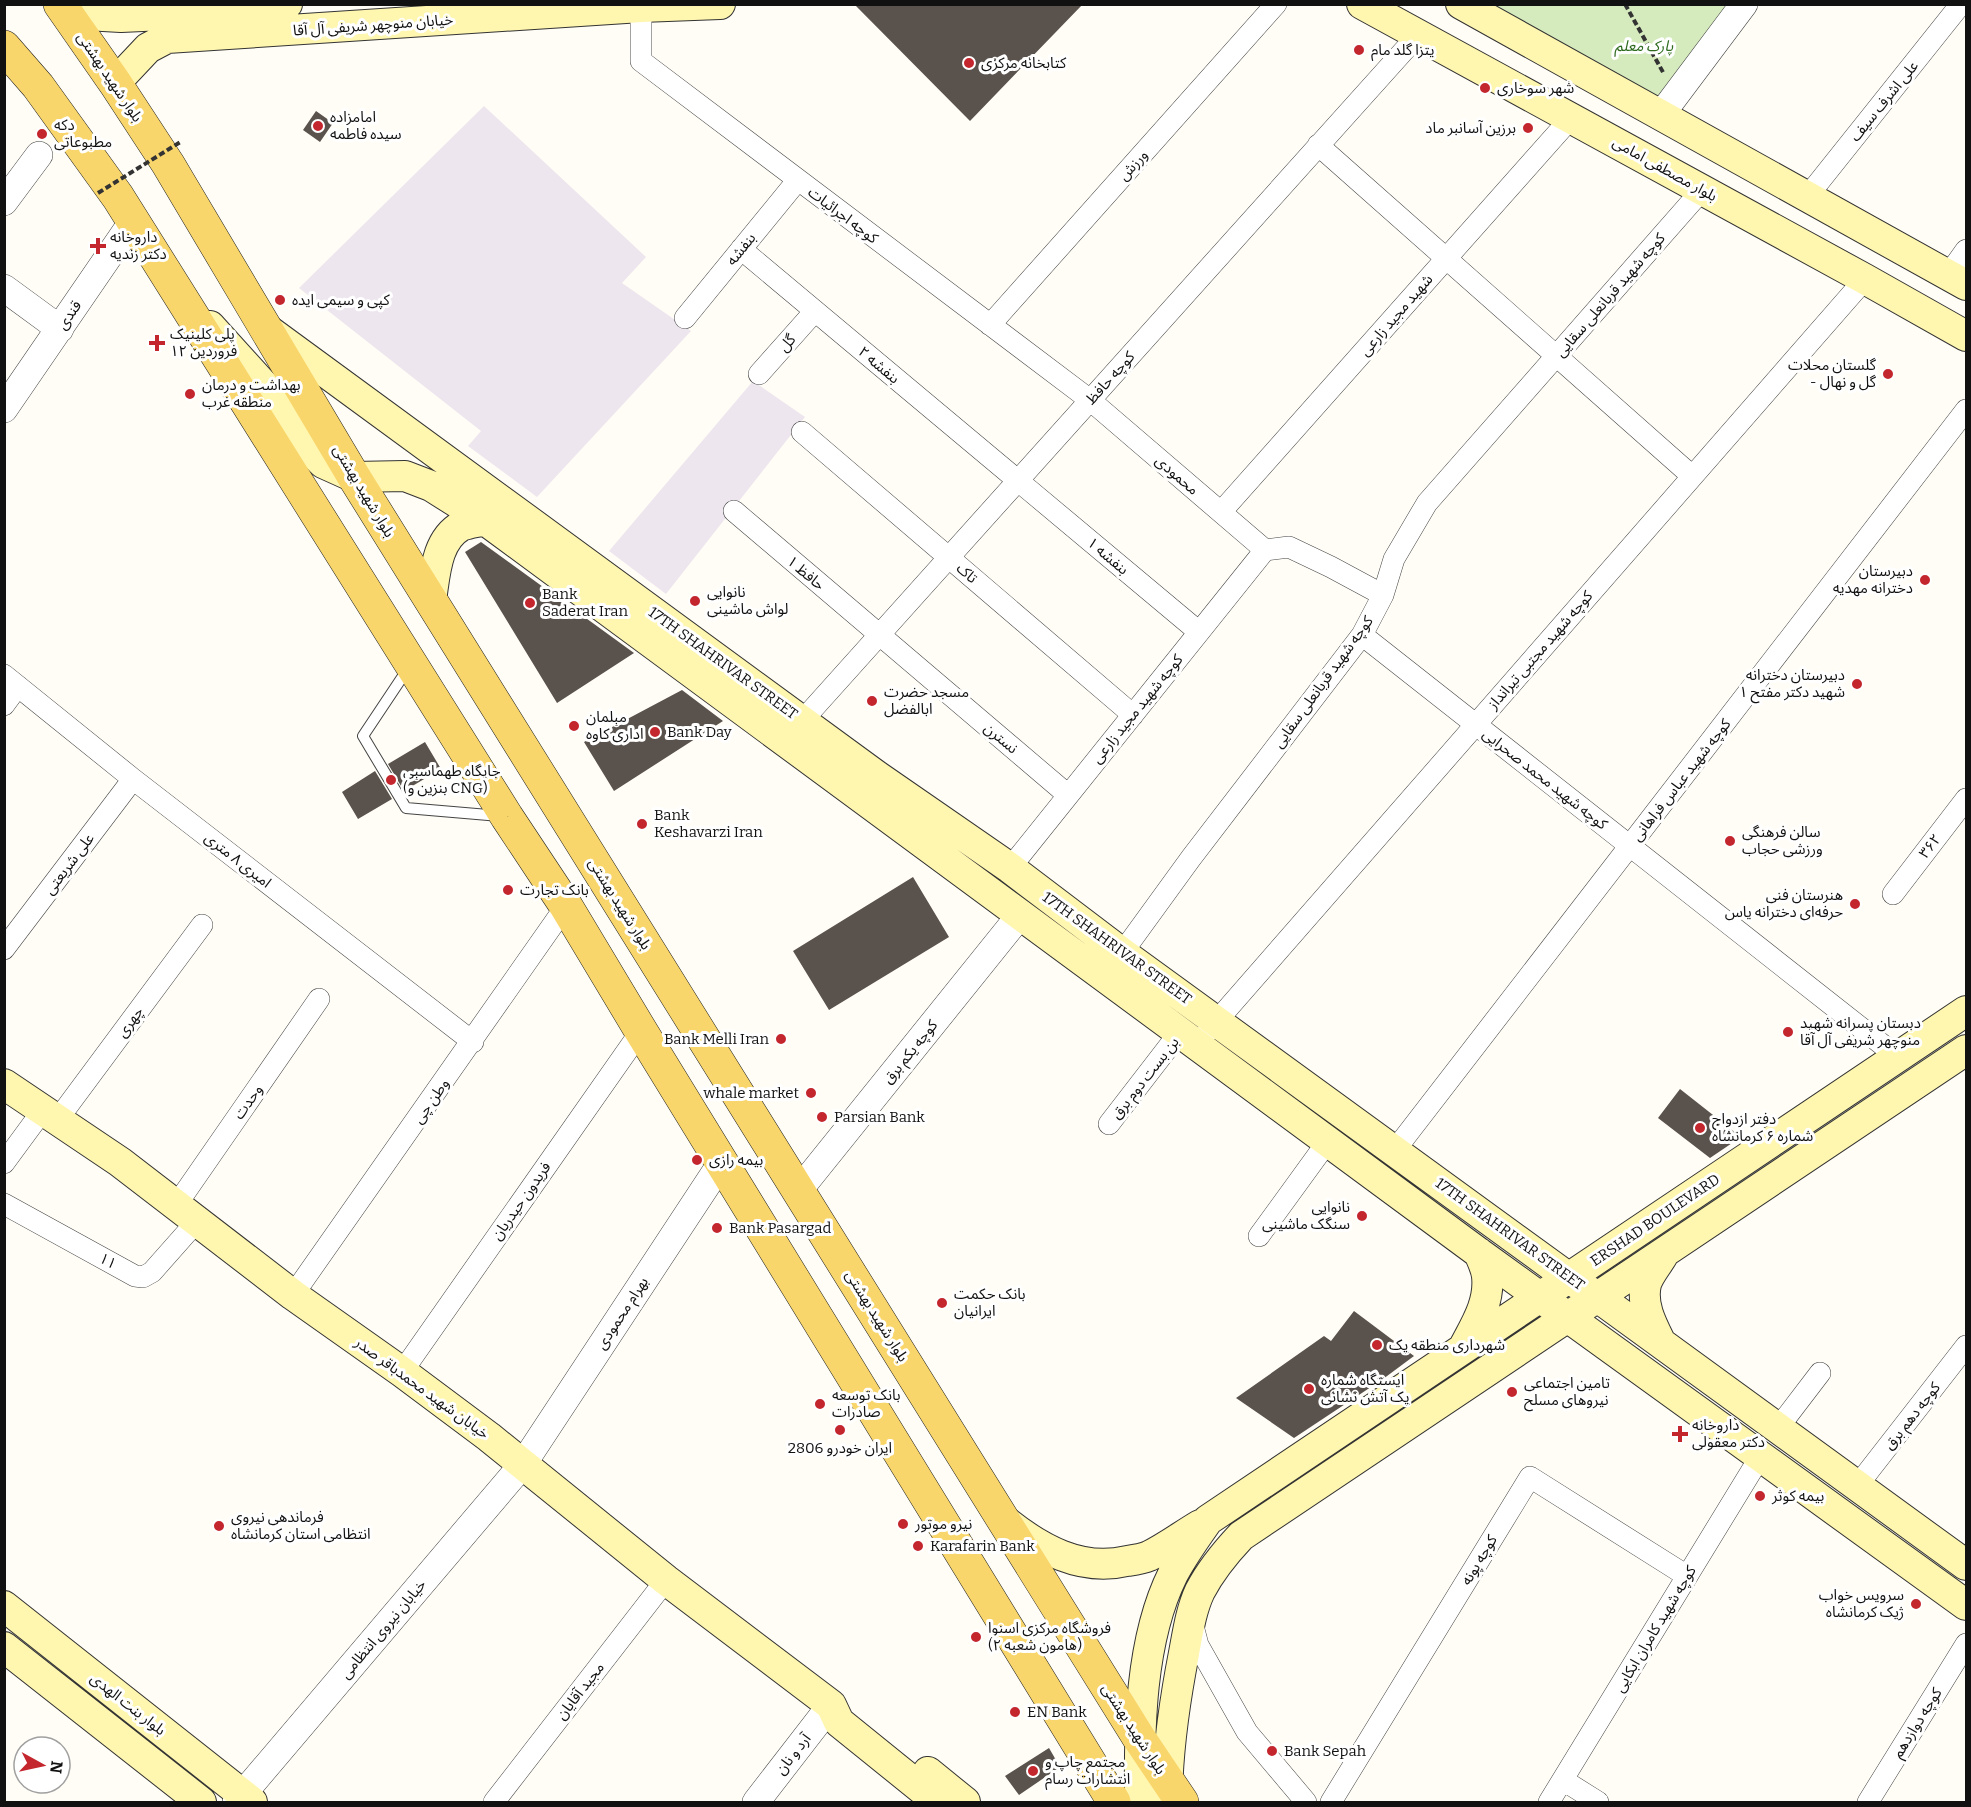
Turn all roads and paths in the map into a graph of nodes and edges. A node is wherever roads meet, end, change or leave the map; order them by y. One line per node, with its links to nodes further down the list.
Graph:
1 (286, 4): 10 (main road, خیابان منوچهر شریفی آل آقا)
2 (720, 4): 9 (main road, خیابان منوچهر شریفی آل آقا)
3 (1276, 4): 34 (street, ورزش)
4 (1362, 4): 11 (main road, بلوار مصطفی امامی)
5 (1461, 4): 14 (main road)
6 (1625, 4): 14 (path)
7 (1744, 4): 14 (street)
8 (1961, 4): 22 (street, علی اشرف سیف)
9 (641, 6): 13 (main road, خیابان منوچهر شریفی آل آقا); 19 (street, کوچه اجرائیات)
10 (64, 9): 13 (main road, بلوار شهید بهشتی)
11 (1418, 35): 15 (main road, بلوار مصطفی امامی); 17 (street, کوچه حافظ)
12 (6, 53): 24 (main road)
13 (115, 83): 36 (main road, بلوار شهید بهشتی)
14 (1668, 105): 22 (main road)
15 (1571, 118): 20 (main road, بلوار مصطفی امامی); 27 (street, شهید مجید زارعی)
16 (182, 141): 21 (path, bridge)
17 (1318, 145): 27 (street); 40 (street, کوچه حافظ)
18 (39, 155): 23 (street)
19 (797, 181): 25 (street, بنفشه); 34 (street, کوچه اجرائیات)
20 (1702, 190): 28 (main road, بلوار مصطفی امامی); 38 (street, کوچه شهید قربانعلی سقایی)
21 (98, 193)
22 (1807, 197): 29 (main road)
23 (4, 202)
24 (133, 221): 30 (main road); 35 (street, قندی)
25 (741, 249): 32 (street, بنفشه ۲); 33 (street, بنفشه)
26 (1966, 250): 29 (street)
27 (1446, 258): 38 (street); 48 (street, شهید مجید زارعی)
28 (1865, 279): 37 (main road, بلوار مصطفی امامی); 44 (street, کوچه شهید مجتبی تیرانداز)
29 (1957, 280)
30 (171, 284): 45 (main road); 57 (main road)
31 (4, 288): 35 (street)
32 (815, 311): 39 (street, گل); 46 (street, بنفشه ۲)
33 (685, 318)
34 (990, 325): 40 (street, کوچه اجرائیات)
35 (60, 329): 41 (street, قندی)
36 (268, 330): 45 (main road, بلوار شهید بهشتی); 61 (main road, 17TH SHAHRIVAR STREET)
37 (1966, 336)
38 (1556, 356): 44 (street); 52 (street, کوچه شهید قربانعلی سقایی)
39 (759, 374)
40 (1090, 400): 46 (street, کوچه حافظ); 48 (street, محمودی)
41 (4, 409)
42 (1966, 410): 67 (street, کوچه شهید عباس فراهانی)
43 (802, 432): 51 (street, تاک)
44 (1692, 476): 62 (street, کوچه شهید مجتبی تیرانداز)
45 (354, 477): 49 (main road, 17TH SHAHRIVAR STREET); 53 (main road, بلوار شهید بهشتی)
46 (1018, 480): 51 (street, کوچه حافظ); 54 (street, بنفشه ۱)
47 (734, 511): 56 (street, حافظ ۱)
48 (1221, 512): 50 (street, محمودی)
49 (485, 520): 53 (main road); 71 (main road, 17TH SHAHRIVAR STREET)
50 (1265, 550): 52 (street); 54 (street, کوچه شهید مجید زارعی)
51 (949, 557): 56 (street, کوچه حافظ); 60 (street, تاک)
52 (1383, 595): 55 (street, کوچه شهید قربانعلی سقایی)
53 (431, 600): 90 (main road, بلوار شهید بهشتی)
54 (1199, 632): 60 (street, کوچه شهید مجید زارعی)
55 (1362, 634): 62 (street, کوچه شهید محمد صحرایی); 74 (street, کوچه شهید قربانعلی سقایی)
56 (879, 635): 61 (street, کوچه حافظ); 64 (street, نسترن)
57 (411, 664): 66 (main road); 66 (lane)
58 (11, 681): 59 (street); 63 (street, امیری ۸ متری)
59 (4, 705)
60 (1133, 715): 64 (street, کوچه شهید مجید زارعی)
61 (802, 721): 68 (main road, 17TH SHAHRIVAR STREET)
62 (1476, 724): 67 (street, کوچه شهید محمد صحرایی); 77 (street, کوچه شهید مجتبی تیرانداز)
63 (133, 779): 73 (street, علی شریعتی); 80 (street, امیری ۸ متری)
64 (1068, 795): 68 (street, کوچه شهید مجید زارعی)
65 (1966, 799): 69 (street, ۳۶۲)
66 (507, 817): 70 (main road)
67 (1630, 846): 82 (street, کوچه شهید محمد صحرایی); 87 (street, کوچه شهید عباس فراهانی)
68 (1010, 868): 74 (main road, 17TH SHAHRIVAR STREET)
69 (1893, 894)
70 (566, 906): 78 (main road); 80 (street, وطن چی)
71 (1021, 914): 79 (main road, 17TH SHAHRIVAR STREET); 90 (street, کوچه یکم برق)
72 (202, 925): 84 (street, چهری)
73 (4, 949)
74 (1122, 953): 77 (main road, 17TH SHAHRIVAR STREET)
75 (319, 999): 92 (street, وحدت)
76 (1966, 1011): 82 (main road, ERSHAD BOULEVARD)
77 (1216, 1021): 79 (street, بن بست دوم برق); 87 (main road, 17TH SHAHRIVAR STREET)
78 (641, 1031): 88 (main road); 104 (street, فریدون حیدریان)
79 (1189, 1038): 85 (street, بن بست دوم برق); 86 (main road, 17TH SHAHRIVAR STREET)
80 (473, 1042): 97 (street, وطن چی)
81 (1966, 1050): 95 (main road)
82 (1898, 1057): 96 (main road, ERSHAD BOULEVARD)
83 (4, 1084): 84 (main road, خیابان شهید محمدباقر صدر)
84 (50, 1114): 89 (street, چهری); 92 (main road, خیابان شهید محمدباقر صدر)
85 (1109, 1124)
86 (1328, 1141): 93 (street); 94 (main road, 17TH SHAHRIVAR STREET)
87 (1395, 1150): 96 (main road, 17TH SHAHRIVAR STREET)
88 (722, 1162): 110 (street, بهرام محمودی); 122 (main road)
89 (4, 1163)
90 (799, 1190): 112 (main road, بلوار شهید بهشتی)
91 (4, 1204): 92 (street, ۱۱)
92 (187, 1212): 97 (main road, خیابان شهید محمدباقر صدر)
93 (1259, 1236)
94 (1479, 1253): 98 (main road, 17TH SHAHRIVAR STREET); 102 (main road)
95 (1664, 1254): 99 (main road); 101 (main road)
96 (1569, 1278): 98 (main road, ERSHAD BOULEVARD); 99 (main road, 17TH SHAHRIVAR STREET)
97 (293, 1295): 104 (main road, خیابان شهید محمدباقر صدر)
98 (1540, 1297): 100 (main road, 17TH SHAHRIVAR STREET); 102 (main road, ERSHAD BOULEVARD)
99 (1599, 1298): 100 (main road); 101 (main road, 17TH SHAHRIVAR STREET)
100 (1569, 1317): 108 (main road); 109 (main road, 17TH SHAHRIVAR STREET)
101 (1661, 1343): 107 (main road, 17TH SHAHRIVAR STREET)
102 (1464, 1346): 106 (main road, ERSHAD BOULEVARD)
103 (1966, 1346): 111 (street, کوچه دهم برق)
104 (402, 1372): 110 (main road, خیابان شهید محمدباقر صدر)
105 (1820, 1373): 107 (street)
106 (1350, 1424): 108 (main road); 113 (main road, ERSHAD BOULEVARD)
107 (1778, 1428): 111 (main road, 17TH SHAHRIVAR STREET)
108 (1368, 1452): 119 (main road)
109 (1760, 1456): 115 (street, کوچه شهید کامران ابکایی); 117 (main road, 17TH SHAHRIVAR STREET)
110 (523, 1464): 116 (main road, خیابان شهید محمدباقر صدر); 128 (street, خیابان نیروی انتظامی)
111 (1857, 1486): 114 (main road, 17TH SHAHRIVAR STREET)
112 (1003, 1519): 113 (main road); 120 (main road, بلوار شهید بهشتی)
113 (1208, 1520): 125 (main road, ERSHAD BOULEVARD)
114 (1966, 1565)
115 (1687, 1576): 126 (street, کوچه شهید کامران ابکایی); 137 (street, کوچه پونه)
116 (666, 1580): 124 (main road, خیابان شهید محمدباقر صدر); 130 (street, مجید آقایان)
117 (1966, 1605)
118 (4, 1606): 128 (main road, بلوار بنت الهدی)
119 (1191, 1617): 127 (main road); 136 (street)
120 (1066, 1619): 122 (main road); 125 (main road, بلوار شهید بهشتی)
121 (1966, 1644): 140 (street, کوچه دوازدهم)
122 (1019, 1646): 134 (main road)
123 (4, 1647): 129 (main road)
124 (831, 1705): 131 (street, آرد و نان); 132 (main road, خیابان شهید محمدباقر صدر); 133 (main road, خیابان شهید محمدباقر صدر)
125 (1139, 1738): 127 (main road, بلوار شهید بهشتی); 135 (main road, ERSHAD BOULEVARD)
126 (1563, 1780): 138 (street, کوچه شهید کامران ابکایی); 139 (street)
127 (1172, 1795)
128 (243, 1800)
129 (201, 1803)
130 (494, 1803)
131 (756, 1803)
132 (938, 1803)
133 (965, 1803)
134 (1114, 1803)
135 (1140, 1803)
136 (1306, 1803)
137 (1331, 1803)
138 (1549, 1803)
139 (1598, 1803)
140 (1868, 1803)

